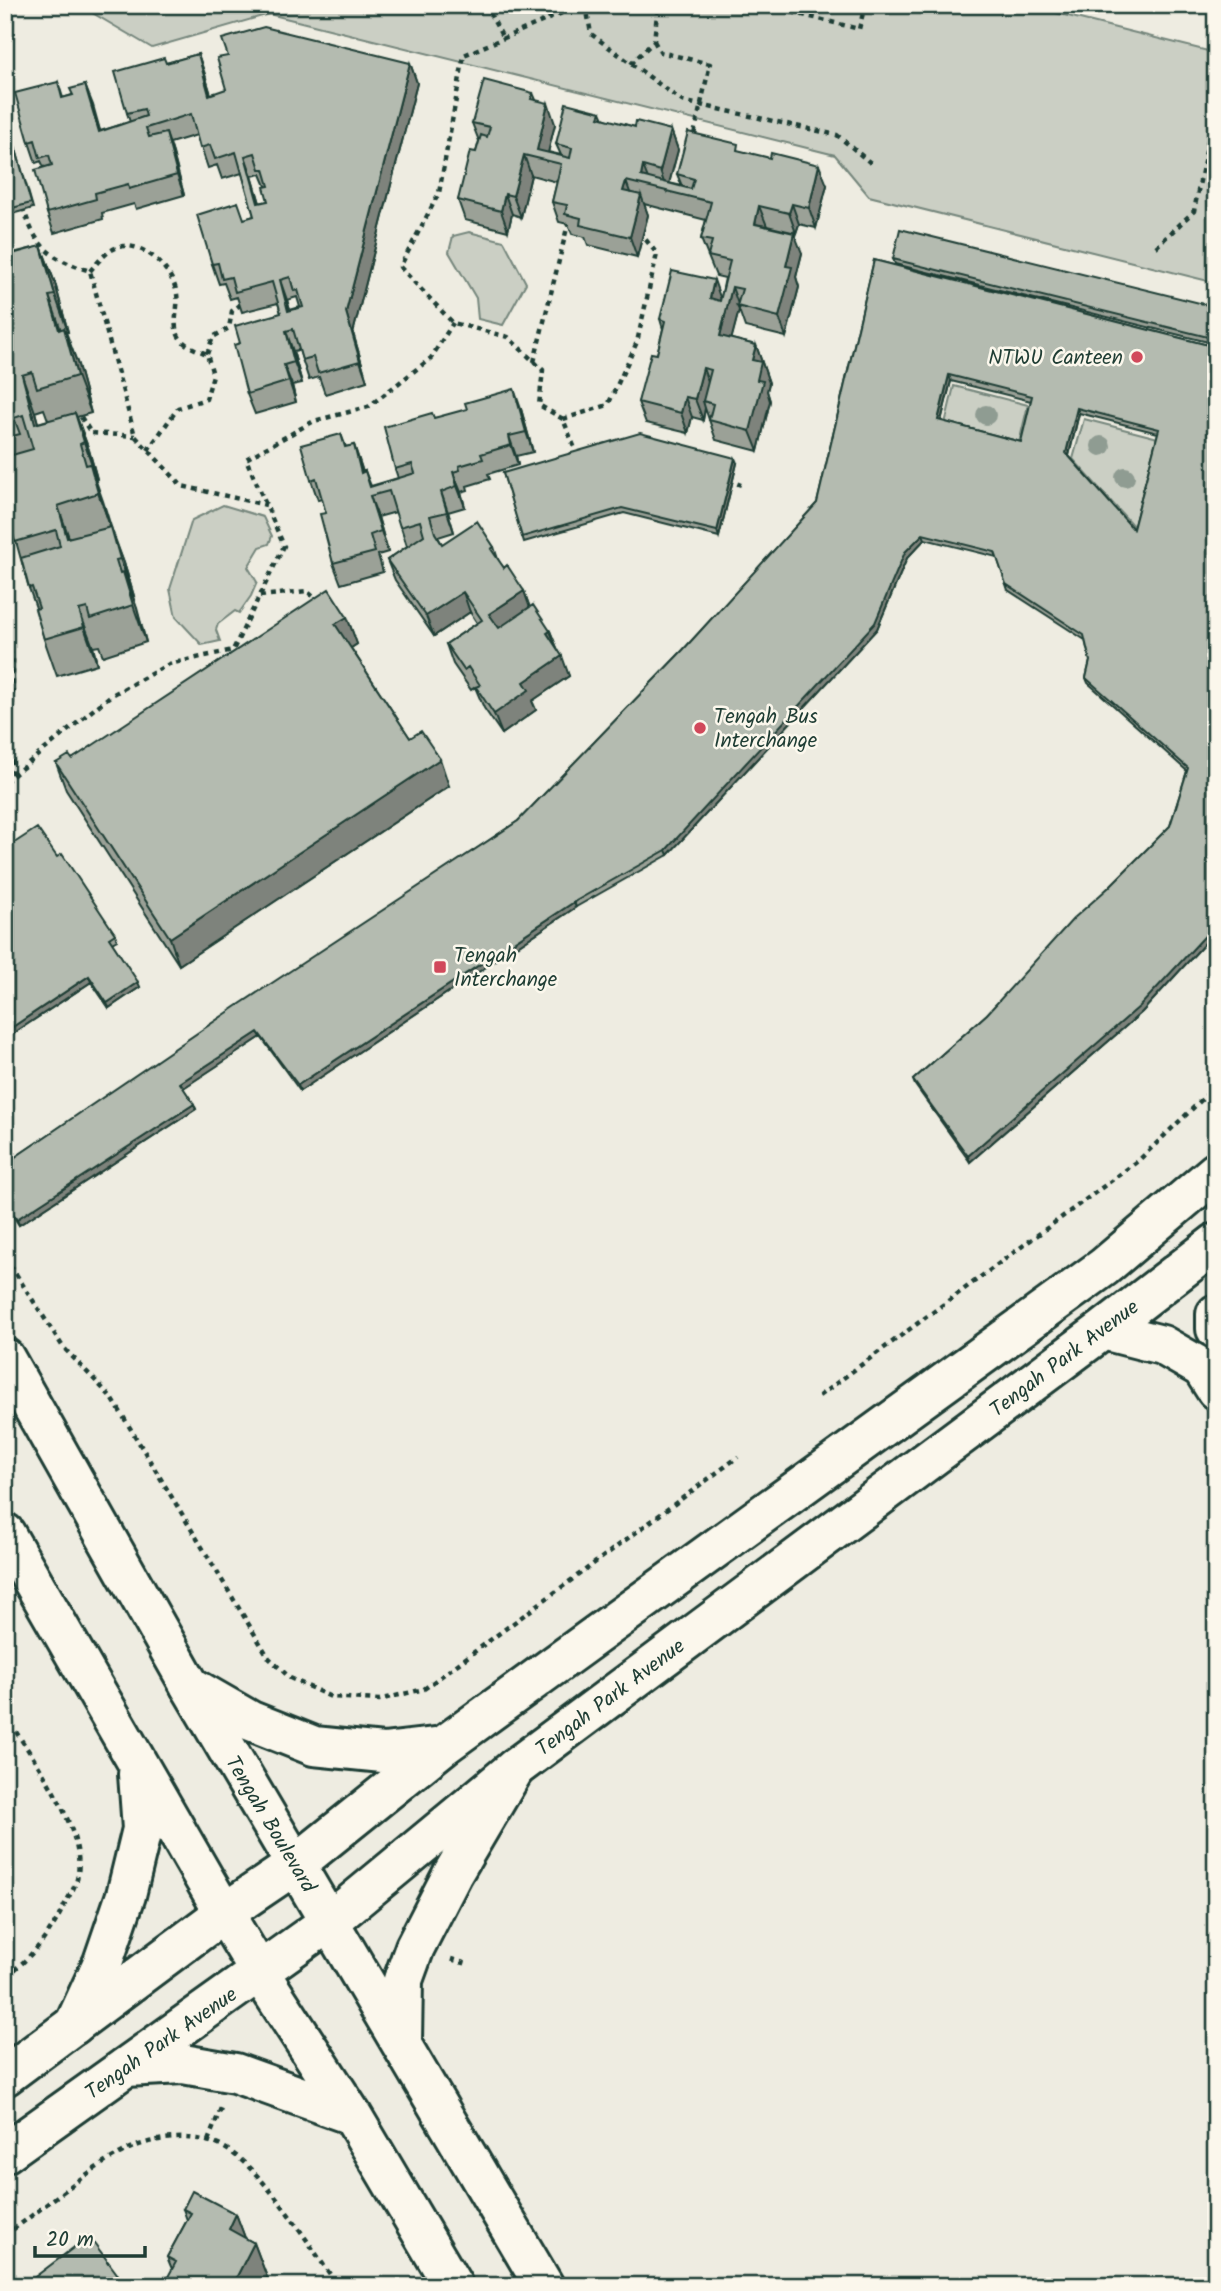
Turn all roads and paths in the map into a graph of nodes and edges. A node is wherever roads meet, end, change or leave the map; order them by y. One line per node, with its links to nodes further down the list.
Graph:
1 (490, 5): 6 (path)
2 (583, 5): 6 (path); 8 (path)
3 (658, 5): 7 (path)
4 (773, 5): 5 (path)
5 (864, 5)
6 (503, 38): 19 (path)
7 (654, 41): 8 (path); 9 (path)
8 (631, 64): 9 (path)
9 (701, 105): 11 (path); 12 (path)
10 (1216, 125): 16 (path)
11 (692, 143)
12 (873, 165)
13 (21, 202): 17 (path)
14 (568, 224): 21 (path)
15 (643, 236): 23 (path)
16 (1156, 247)
17 (90, 271): 20 (path); 24 (path)
18 (240, 305): 20 (path)
19 (453, 323): 21 (path); 29 (path)
20 (207, 354): 25 (path)
21 (534, 362): 23 (path)
22 (81, 417): 24 (path)
23 (563, 419): 26 (path)
24 (135, 436): 25 (path)
25 (148, 450): 29 (path)
26 (583, 467)
27 (727, 480): 28 (path)
28 (740, 485)
29 (267, 505): 30 (path)
30 (260, 596): 31 (path); 35 (path)
31 (322, 605)
32 (5, 641): 33 (path)
33 (13, 702): 34 (path); 35 (path)
34 (5, 705)
35 (12, 778): 36 (path)
36 (5, 782)
37 (1216, 1086): 46 (path)
38 (1216, 1172): 51 (street)
39 (1216, 1242): 43 (street, Tengah Park Avenue)
40 (5, 1256): 47 (path)
41 (1216, 1314): 42 (street)
42 (1216, 1329)
43 (1103, 1330): 45 (street); 53 (street, Tengah Park Avenue)
44 (5, 1358): 49 (street, Tengah Boulevard)
45 (1216, 1390)
46 (819, 1396)
47 (738, 1457)
48 (5, 1533): 52 (street)
49 (190, 1686): 51 (street); 54 (street, Tengah Boulevard)
50 (5, 1715): 58 (path)
51 (443, 1746): 54 (street)
52 (137, 1765): 55 (street); 59 (street)
53 (515, 1768): 56 (street, Tengah Park Avenue); 60 (street)
54 (295, 1865): 55 (street); 56 (street, Tengah Boulevard)
55 (224, 1913): 57 (street); 59 (street)
56 (329, 1922): 57 (street, Tengah Park Avenue); 60 (street, Tengah Boulevard)
57 (260, 1973): 61 (street, Tengah Park Avenue); 63 (street)
58 (5, 1977)
59 (74, 2025): 62 (street)
60 (402, 2043): 68 (street, Tengah Boulevard)
61 (126, 2067): 63 (street); 64 (street, Tengah Park Avenue)
62 (5, 2076)
63 (352, 2115): 67 (street)
64 (5, 2153)
65 (5, 2235): 66 (path)
66 (338, 2286)
67 (453, 2286)
68 (544, 2286)

